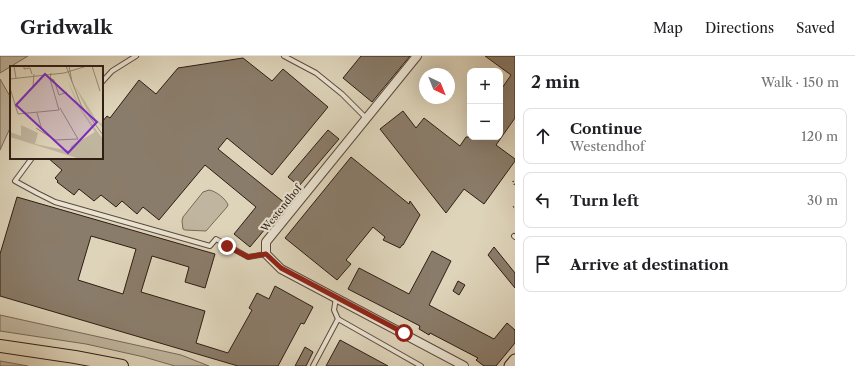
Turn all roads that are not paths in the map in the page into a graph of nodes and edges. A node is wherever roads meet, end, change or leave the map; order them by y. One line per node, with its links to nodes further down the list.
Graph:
1 (136, 56): 4 (lane)
2 (284, 56): 5 (lane)
3 (417, 56): 5 (street, Westendhof)
4 (103, 81)
5 (366, 118): 7 (street, Westendhof)
6 (31, 159): 7 (lane)
7 (266, 254): 8 (street)
8 (336, 297): 9 (lane); 15 (street)
9 (338, 319): 13 (lane); 14 (lane)
10 (0, 346): 12 (main road)
11 (515, 360): 16 (main road)
12 (122, 366)
13 (312, 366)
14 (421, 366)
15 (464, 366)
16 (510, 366)

